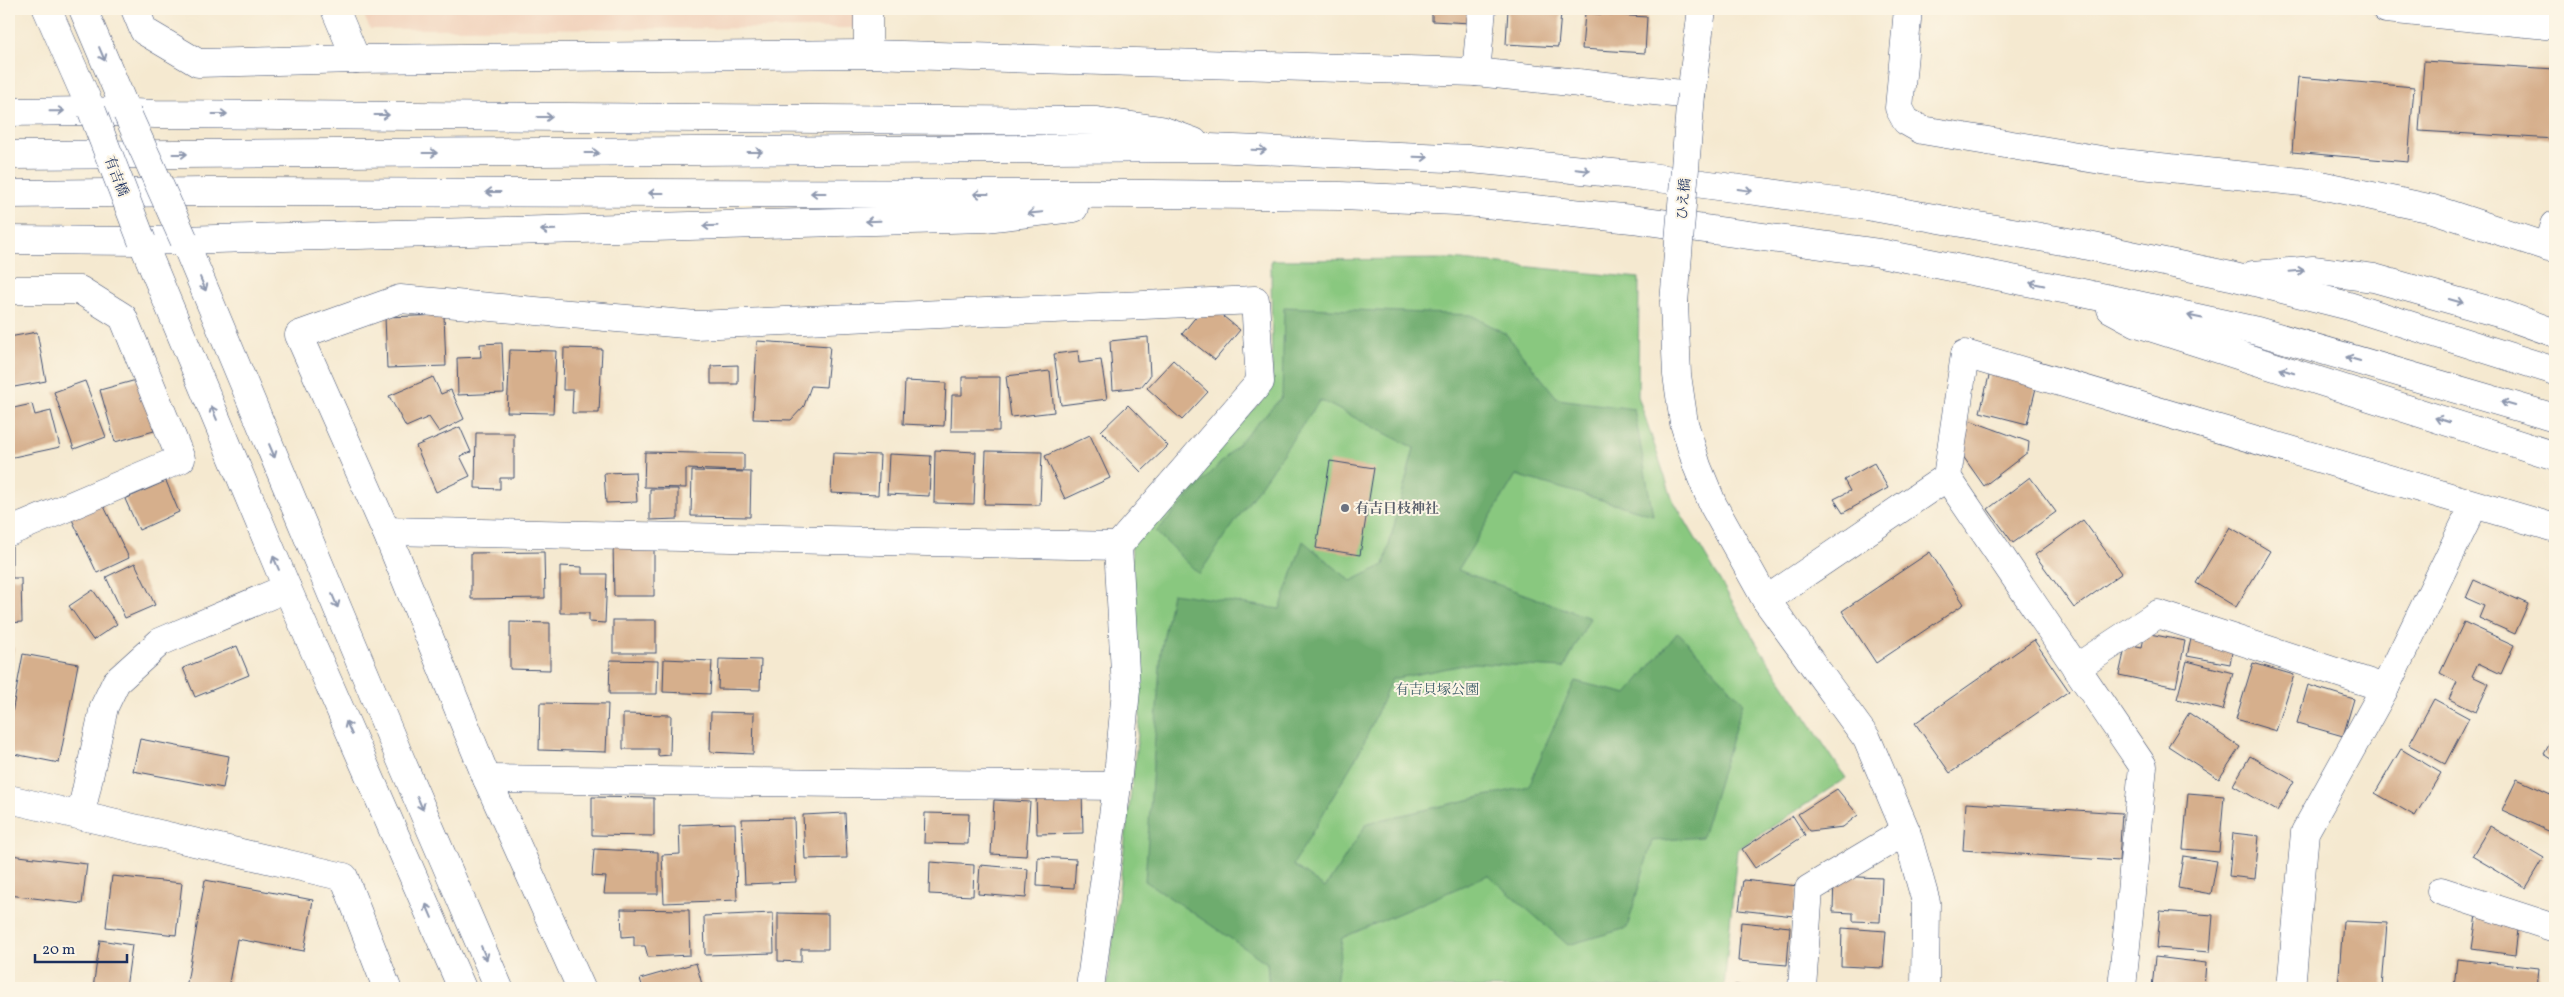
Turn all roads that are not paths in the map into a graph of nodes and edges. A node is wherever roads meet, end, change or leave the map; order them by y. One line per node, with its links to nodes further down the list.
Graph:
1 (47, 9): 15 (street, 有吉橋)
2 (83, 9): 17 (street, one-way to 17)
3 (135, 9): 12 (street)
4 (335, 9): 12 (street)
5 (868, 9): 11 (street)
6 (1482, 9): 13 (street)
7 (1702, 9): 14 (street, ひえ橋)
8 (1908, 9): 26 (street)
9 (2386, 9): 10 (street)
10 (2555, 26)
11 (868, 54): 12 (street); 13 (street)
12 (356, 59)
13 (1476, 72): 14 (street)
14 (1691, 95): 41 (street, ひえ橋, bridge)
15 (92, 111): 16 (street, one-way to 15); 17 (street); 19 (street, 有吉橋, bridge)
16 (9, 112)
17 (127, 113): 18 (street, one-way to 18); 24 (street, bridge)
18 (1210, 148): 19 (street, one-way to 18); 27 (street, one-way to 27)
19 (108, 154): 20 (street); 25 (street, 有吉橋, bridge)
20 (9, 155)
21 (9, 194): 22 (street, one-way to 21)
22 (1152, 194): 24 (street, one-way to 24); 29 (street, one-way to 22)
23 (9, 240): 25 (street)
24 (184, 240): 25 (street); 53 (street, one-way to 53)
25 (142, 241): 40 (street, 有吉橋, one-way to 25)
26 (2553, 241)
27 (2231, 276): 30 (street, one-way to 30); 31 (street)
28 (9, 290): 38 (street)
29 (2078, 292): 32 (street, one-way to 29); 33 (street, one-way to 29)
30 (2555, 333)
31 (2555, 370)
32 (2555, 418)
33 (2555, 456)
34 (1947, 477): 35 (street); 41 (street); 42 (street)
35 (2474, 505): 36 (street); 43 (street)
36 (2555, 528)
37 (386, 531): 39 (street); 39 (street); 44 (street)
38 (9, 532)
39 (1118, 546): 45 (street)
40 (287, 588): 47 (street); 52 (street, 有吉橋, one-way to 40)
41 (1766, 600): 48 (street, ひえ橋)
42 (2076, 668): 43 (street); 58 (street)
43 (2385, 688): 59 (street)
44 (487, 779): 45 (street); 54 (street)
45 (1117, 786): 55 (street)
46 (9, 799): 47 (street)
47 (81, 814): 51 (street)
48 (1906, 831): 56 (street); 57 (street, ひえ橋)
49 (2441, 891): 50 (street)
50 (2555, 928)
51 (387, 988)
52 (462, 988)
53 (499, 988)
54 (581, 988)
55 (1090, 988)
56 (1802, 988)
57 (1925, 988)
58 (2122, 988)
59 (2291, 988)

